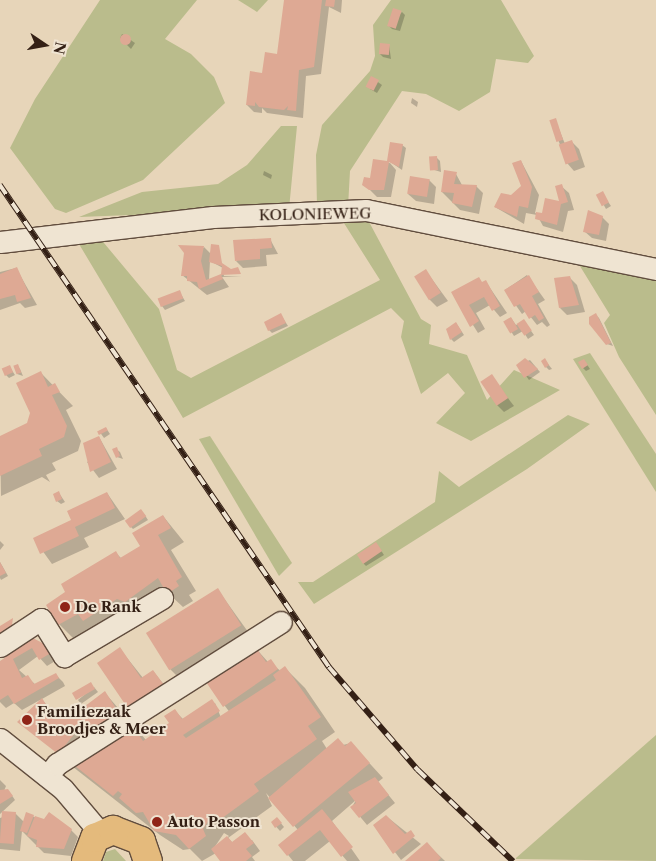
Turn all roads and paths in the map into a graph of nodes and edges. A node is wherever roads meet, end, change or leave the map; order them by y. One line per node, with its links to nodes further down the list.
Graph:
1 (0, 242): 2 (street, KOLONIEWEG)
2 (656, 269)
3 (162, 598): 5 (street)
4 (281, 622): 7 (street)
5 (0, 646)
6 (0, 739): 7 (street)
7 (47, 776): 8 (street)
8 (102, 834): 9 (main road); 10 (main road)
9 (86, 861)
10 (148, 861)

